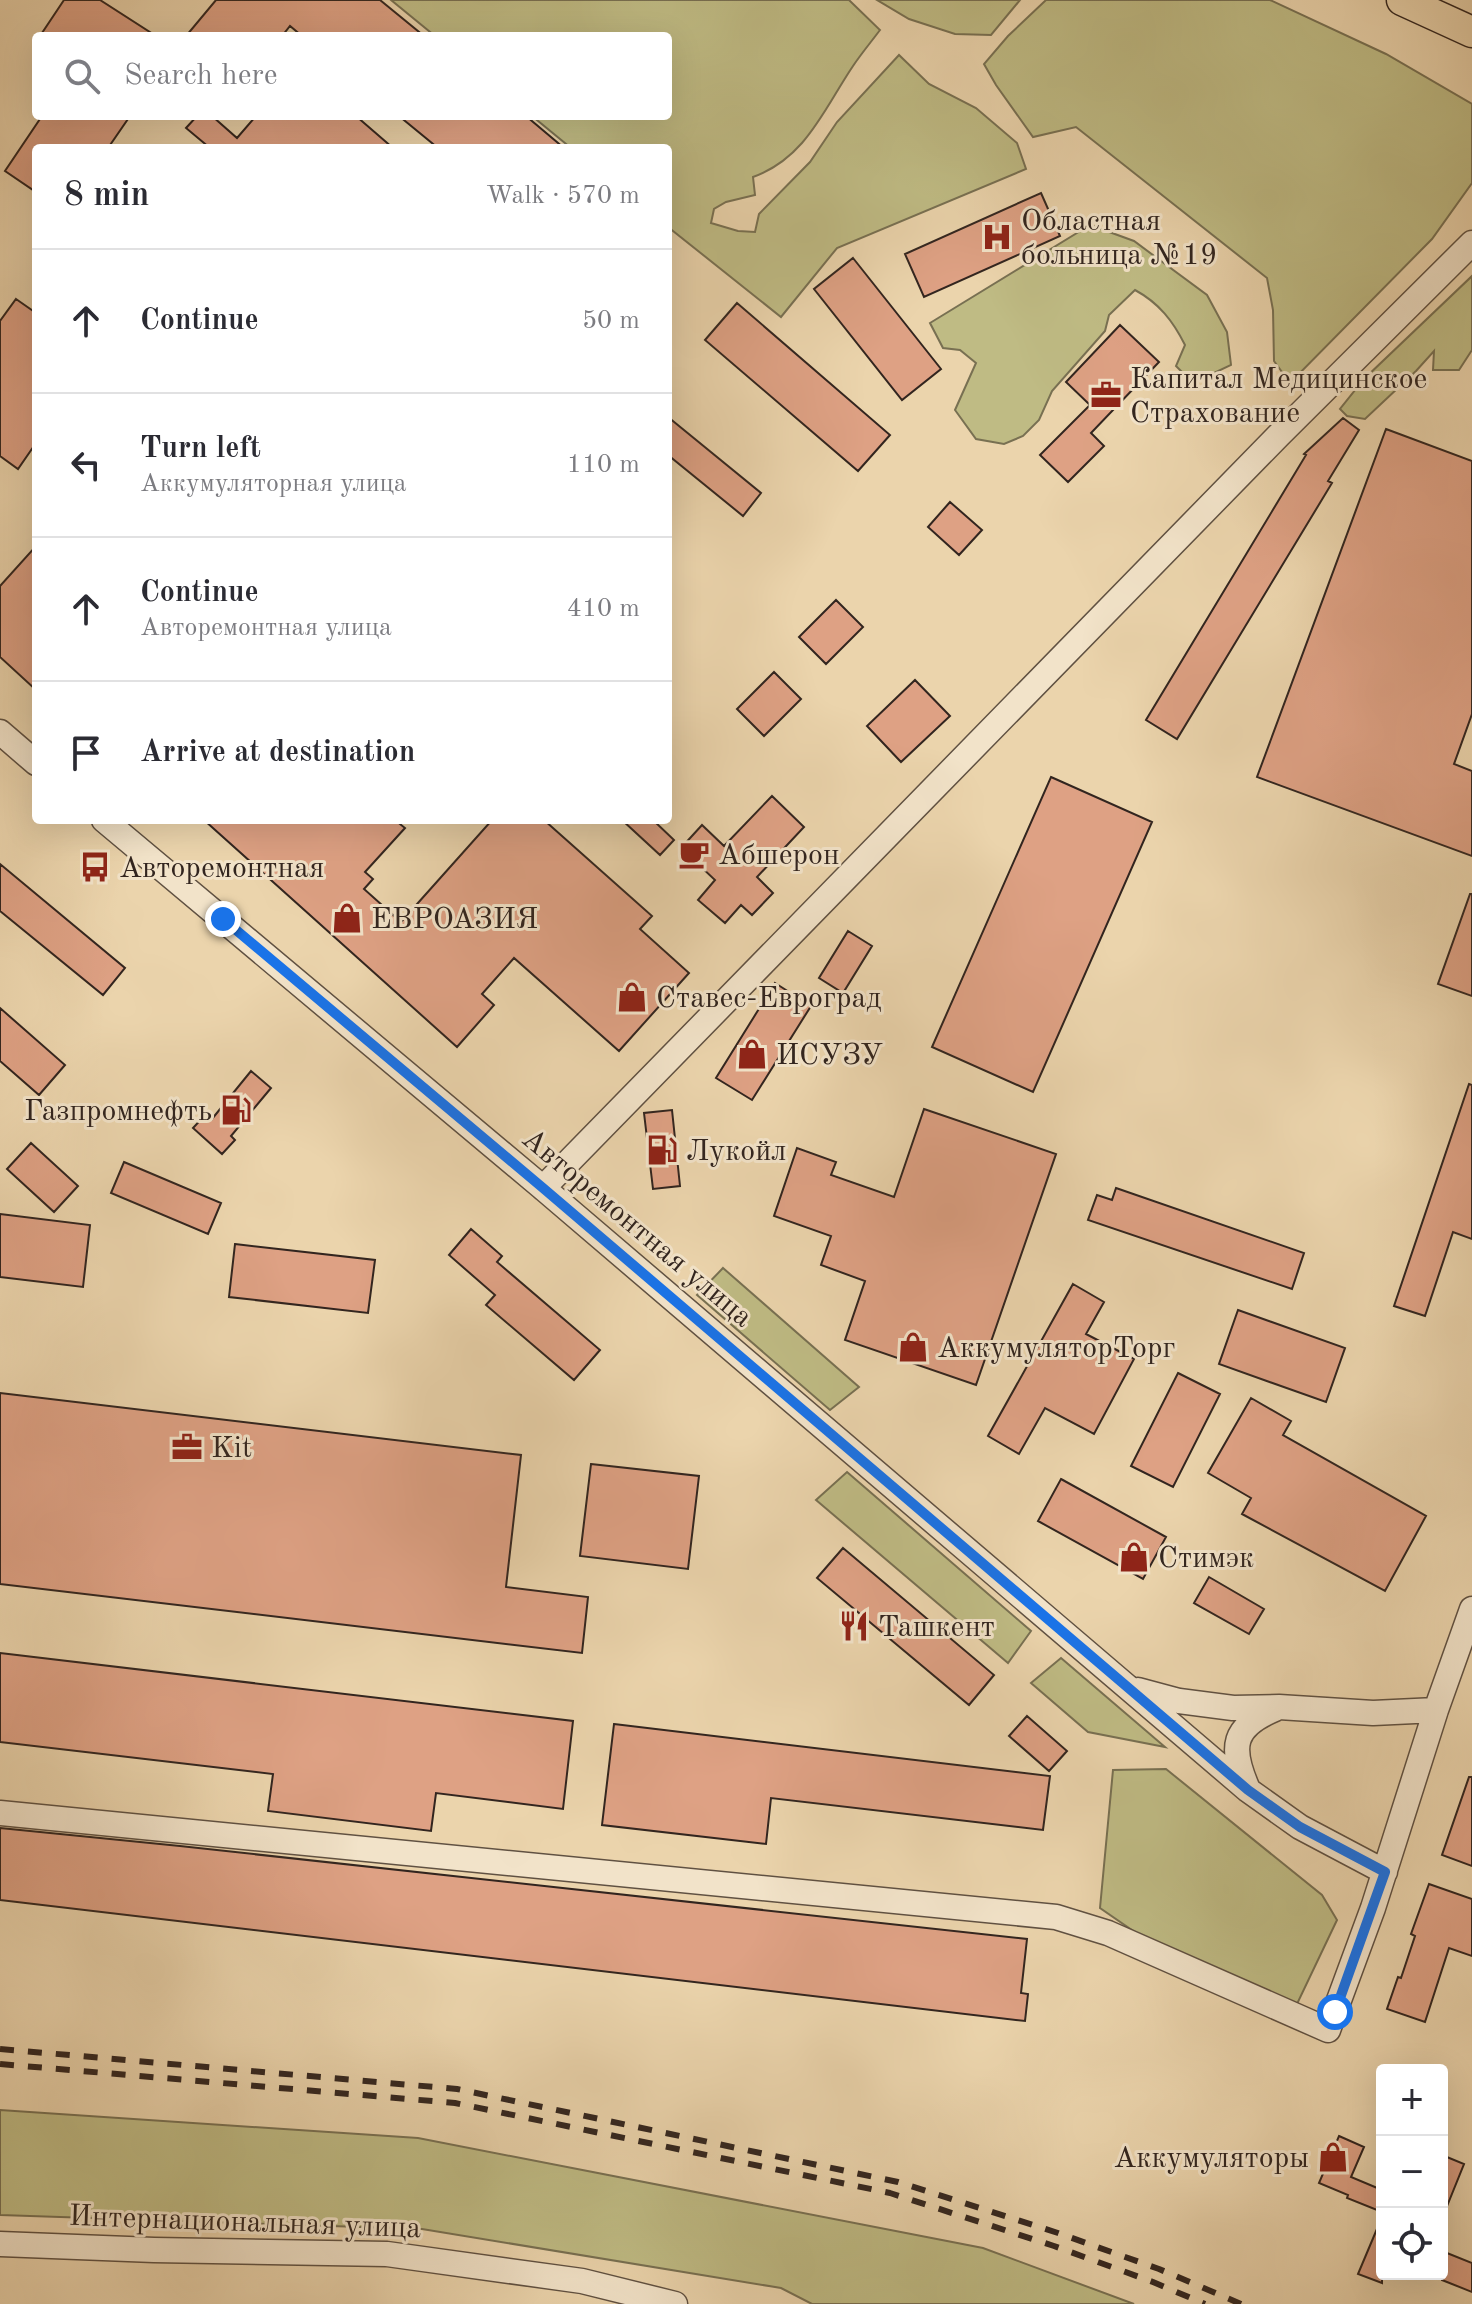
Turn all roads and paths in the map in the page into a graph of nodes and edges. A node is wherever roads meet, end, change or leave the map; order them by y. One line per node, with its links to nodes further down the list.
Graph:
1 (1402, 0): 2 (main road)
2 (1472, 32)
3 (1472, 243): 7 (street)
4 (0, 732): 5 (street)
5 (32, 760)
6 (109, 824): 7 (street, Авторемонтная улица)
7 (543, 1188): 9 (street, Авторемонтная улица)
8 (1472, 1609): 11 (street)
9 (1129, 1687): 10 (street); 12 (street, Авторемонтная улица)
10 (1279, 1707): 11 (street); 12 (street)
11 (1436, 1710): 14 (street)
12 (1248, 1790): 14 (street, Авторемонтная улица)
13 (0, 1813): 14 (street)
14 (1385, 1872)
15 (0, 2244): 16 (street, Интернациональная улица)
16 (675, 2304)

